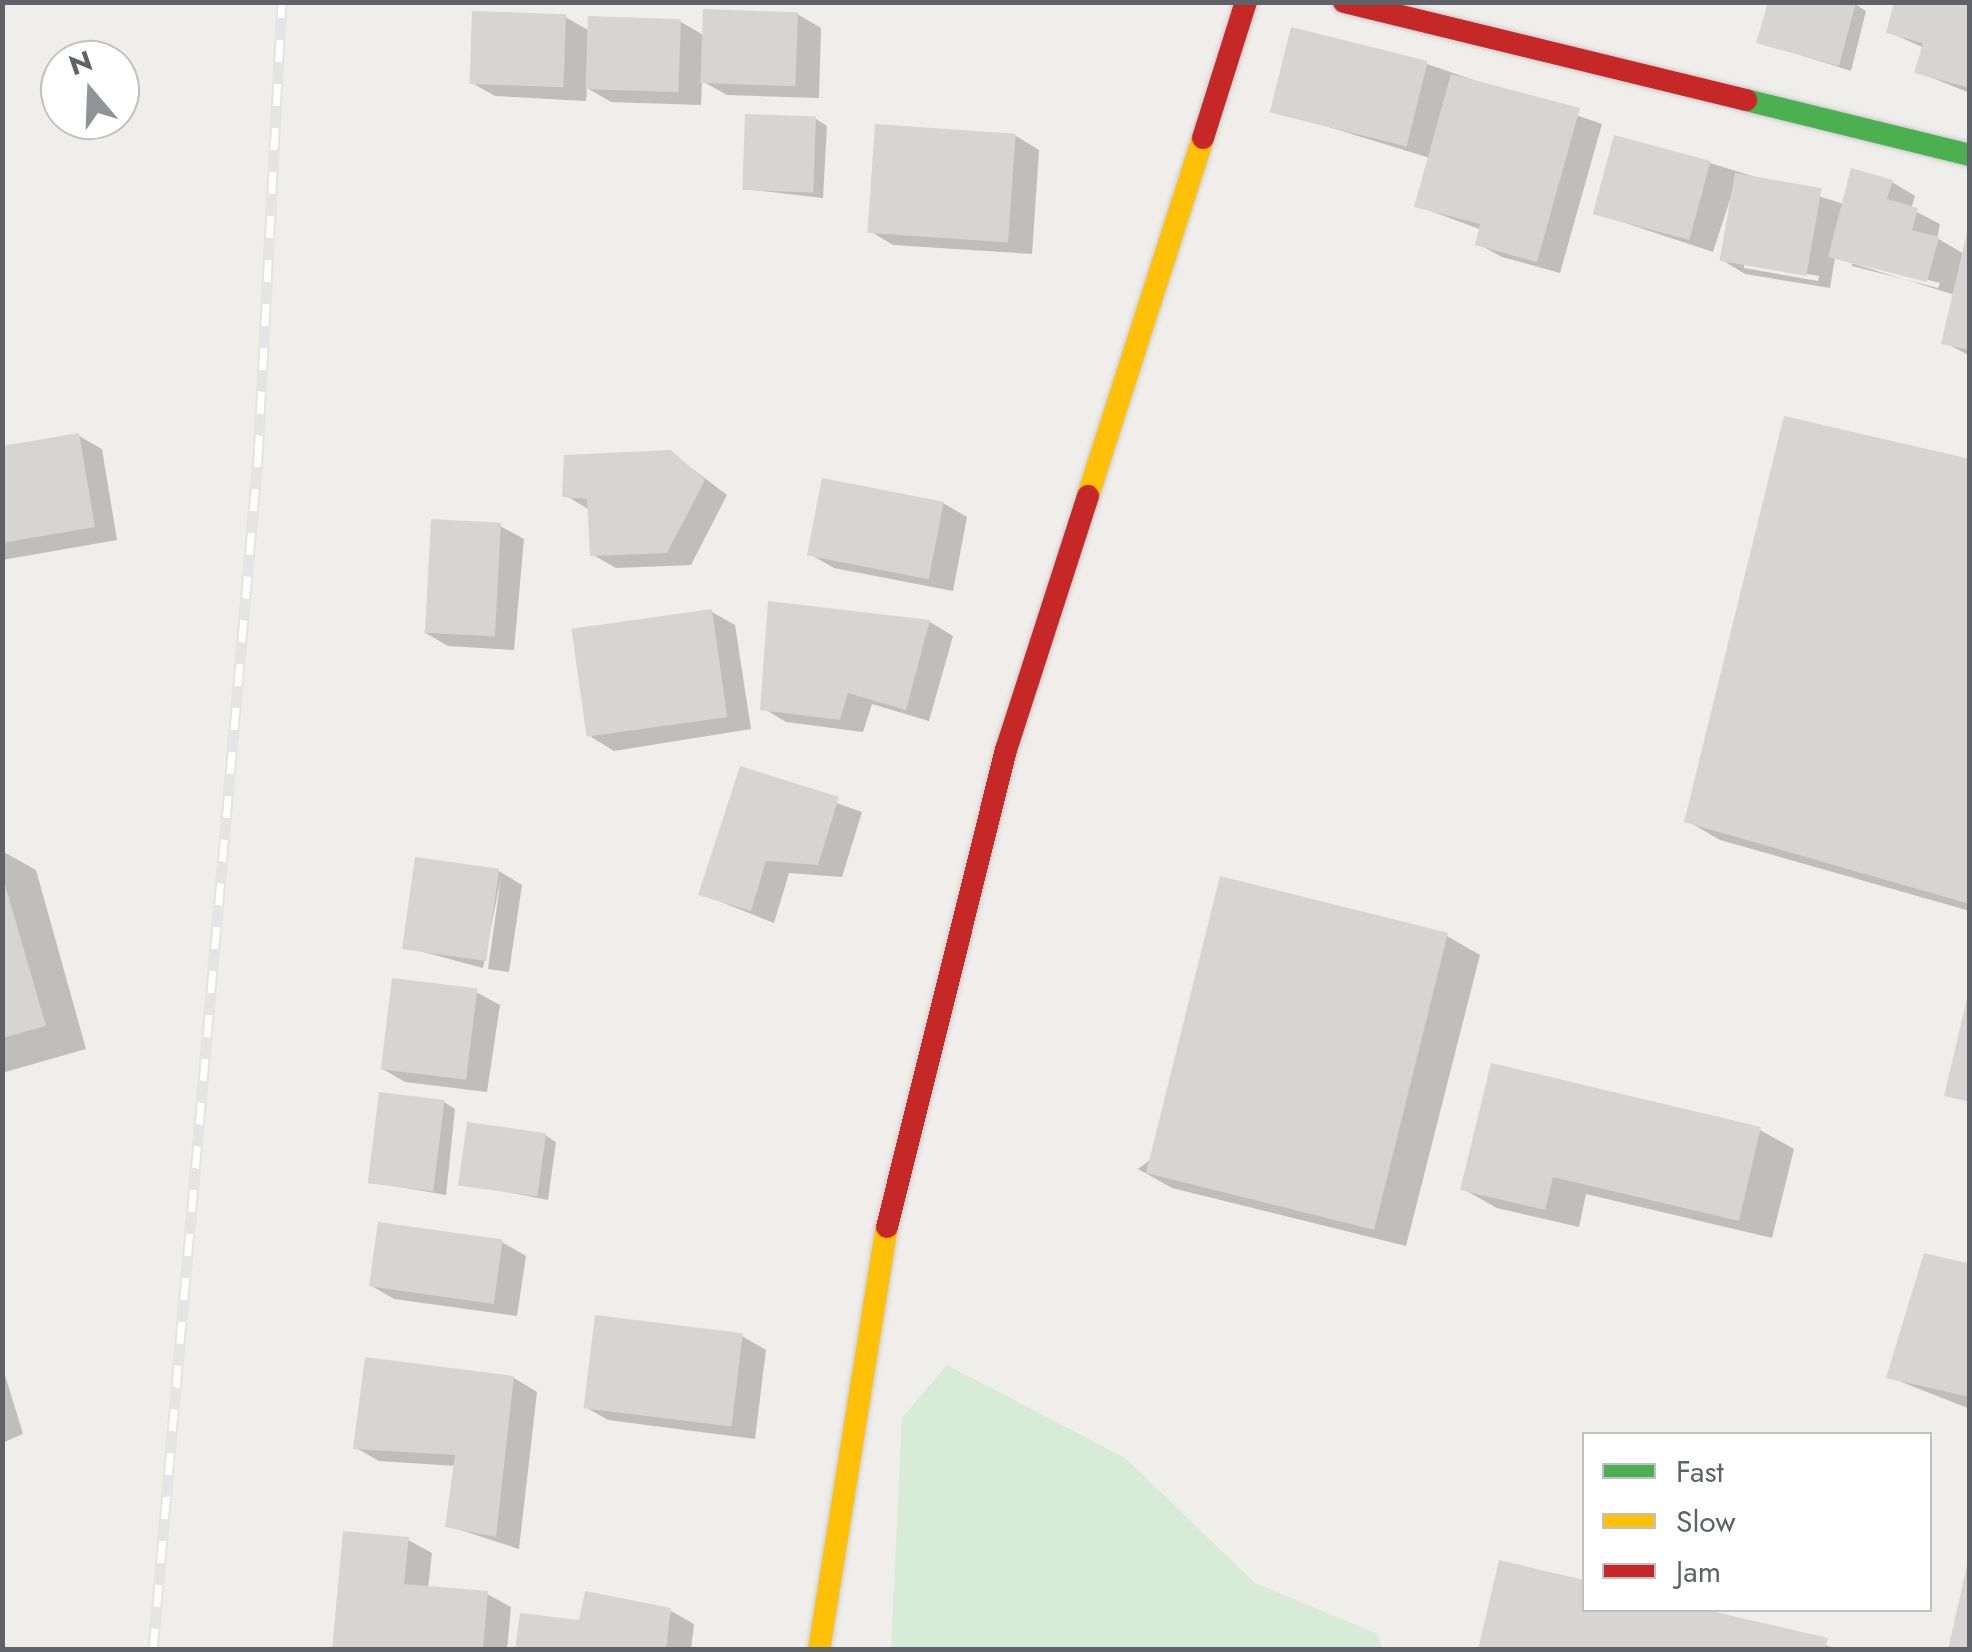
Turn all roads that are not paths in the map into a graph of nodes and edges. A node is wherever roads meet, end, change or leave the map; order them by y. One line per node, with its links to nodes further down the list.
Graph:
1 (1246, 2): 4 (street)
2 (1344, 2): 3 (street)
3 (1970, 155)
4 (820, 1650)

